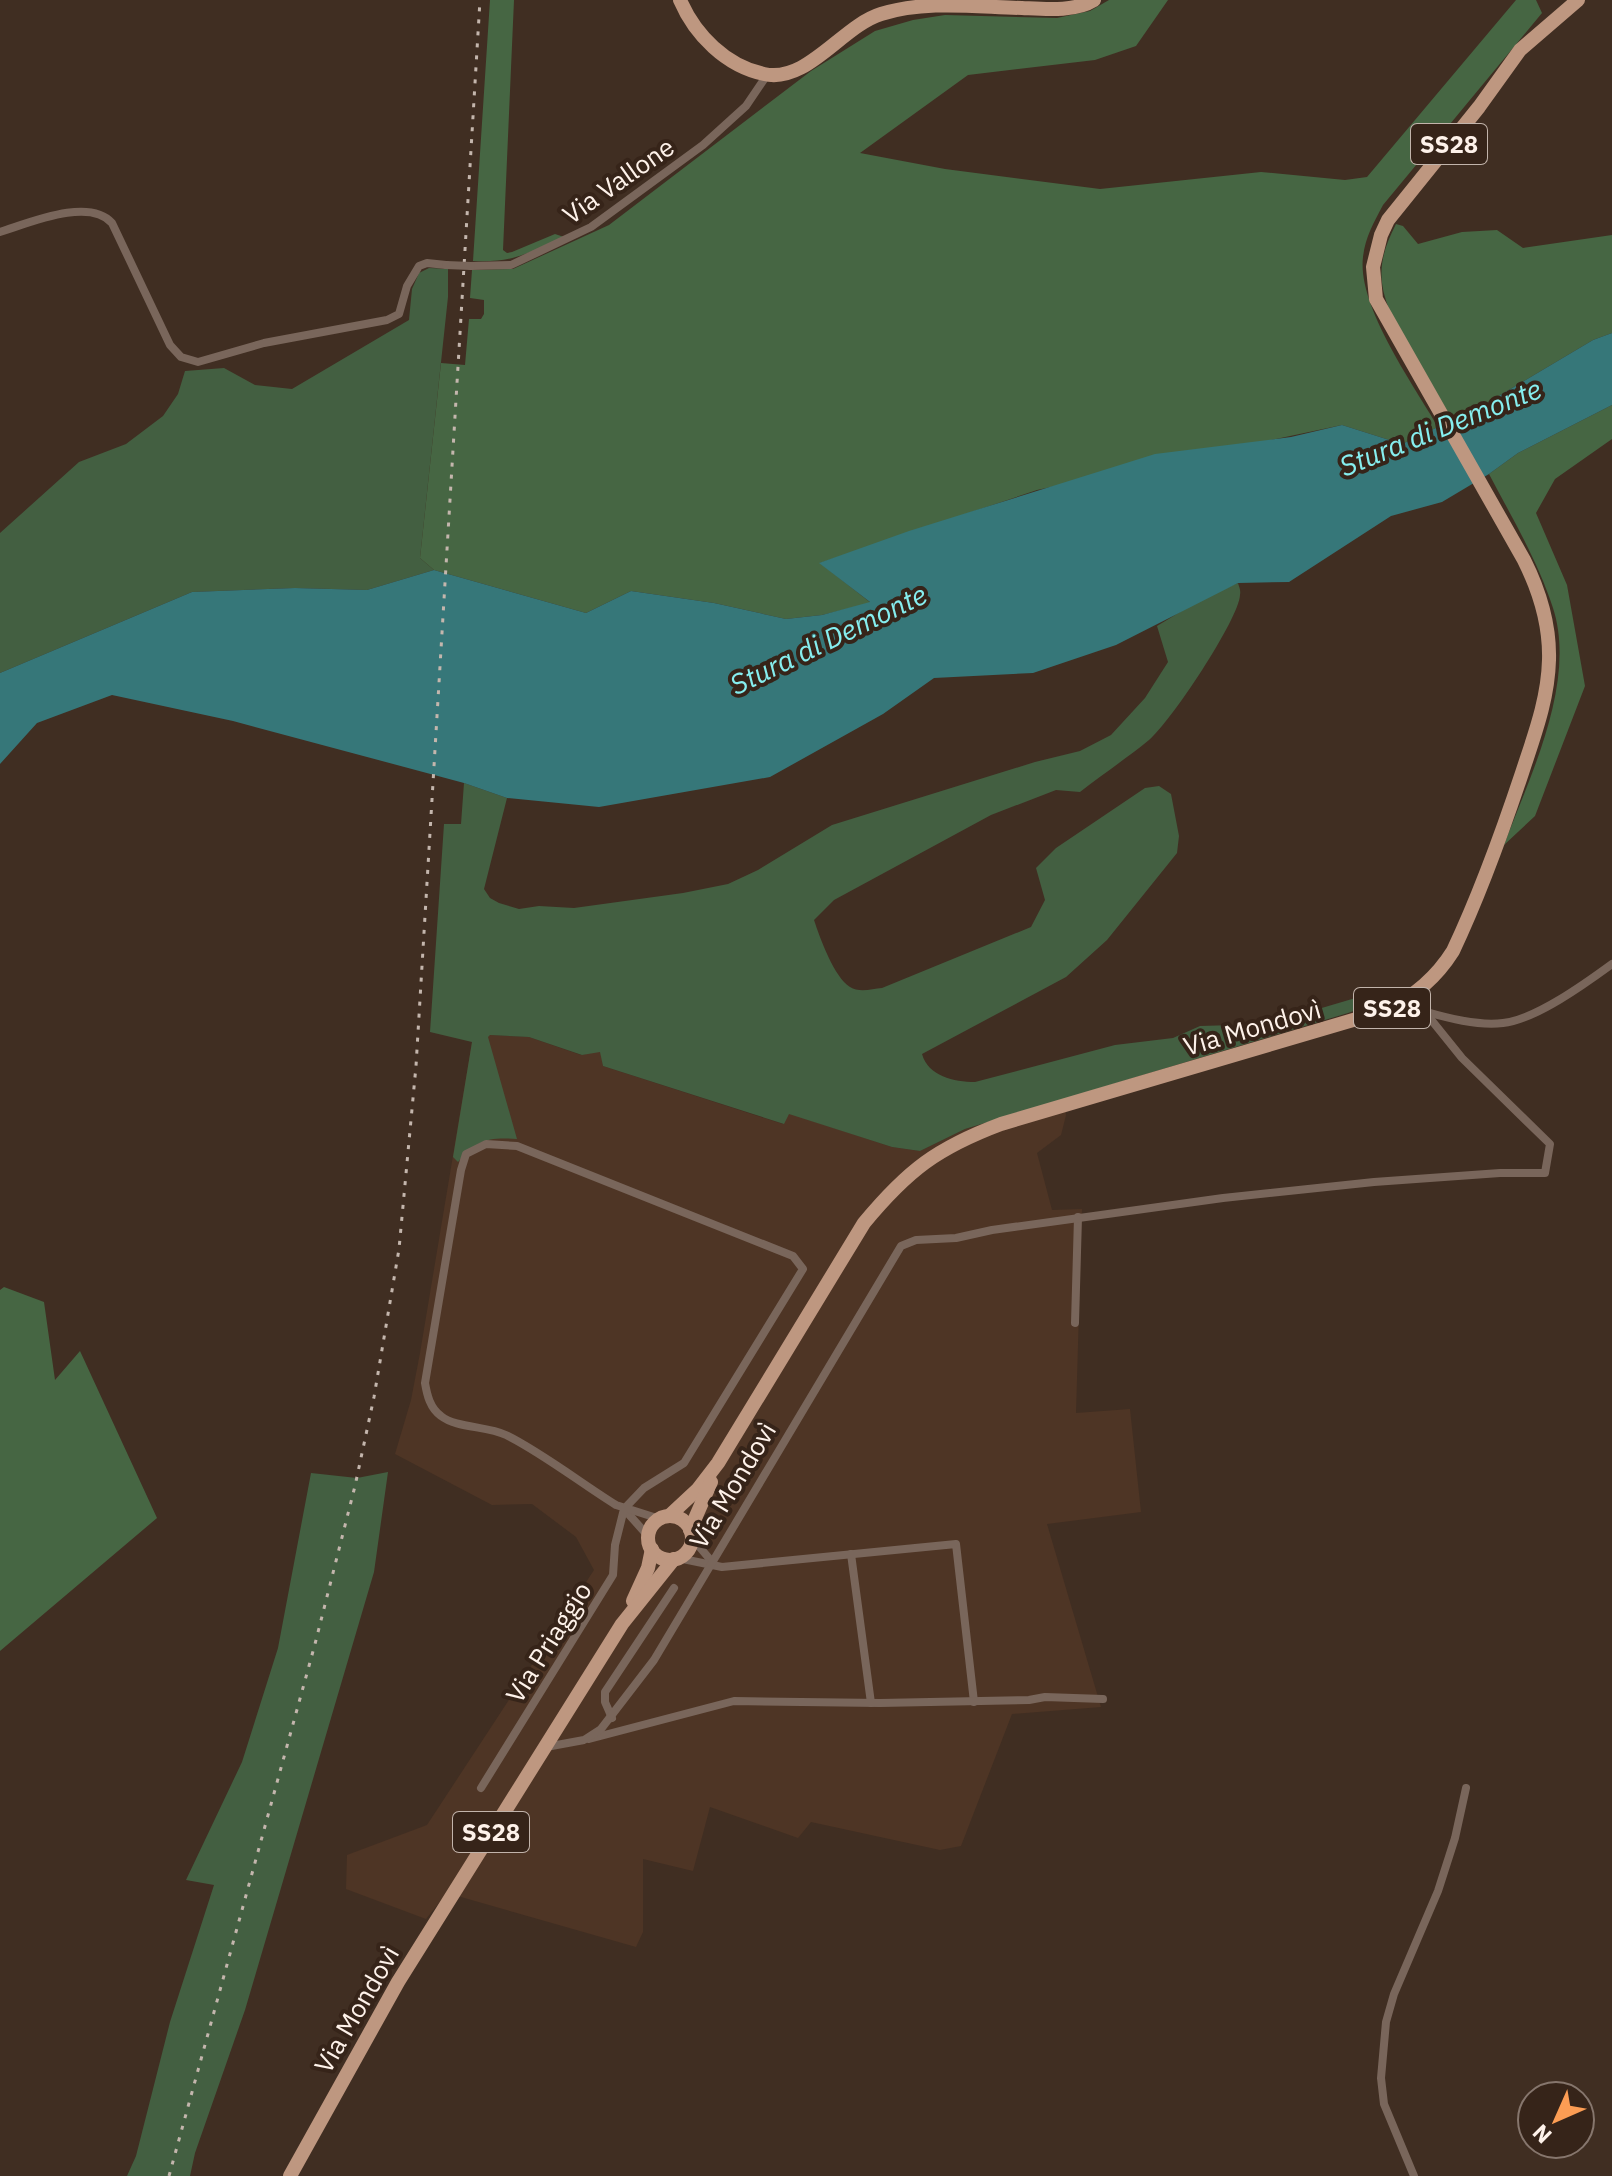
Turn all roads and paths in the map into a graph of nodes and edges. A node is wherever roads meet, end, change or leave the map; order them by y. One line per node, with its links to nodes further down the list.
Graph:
1 (680, 0): 4 (main road)
2 (1094, 0): 4 (main road)
3 (1578, 0): 7 (main road, Via Mondovì / SS28)
4 (767, 75): 5 (street, Via Vallone, bridge)
5 (0, 232)
6 (1612, 964): 8 (street)
7 (1412, 996): 8 (street); 11 (main road, Via Mondovì / SS28)
8 (1422, 1011): 9 (street, Via Mondovì)
9 (1078, 1217): 10 (street); 18 (street, Via Mondovì)
10 (1075, 1323)
11 (718, 1463): 13 (main road, Via Mondovì / SS28); 14 (main road, Via Mondovì / SS28)
12 (624, 1509): 12 (street); 13 (street); 15 (street); 27 (street, Via Priaggio)
13 (664, 1517): 14 (main road); 15 (main road, SS28)
14 (691, 1534): 17 (main road, SS28); 18 (street)
15 (650, 1543): 17 (main road); 20 (main road, Via Mondovì / SS28)
16 (851, 1554): 18 (street); 22 (street); 23 (street)
17 (676, 1559): 18 (street); 20 (main road, Via Mondovì / SS28)
18 (714, 1563): 24 (street, Via Mondovì)
19 (674, 1588): 24 (street)
20 (622, 1624): 26 (main road, Via Mondovì / SS28)
21 (1103, 1699): 22 (street)
22 (974, 1702): 23 (street)
23 (871, 1703): 25 (street)
24 (612, 1718): 25 (street, Via Mondovì)
25 (584, 1740): 26 (street, Via Mondovì)
26 (546, 1747): 29 (main road, Via Mondovì / SS28)
27 (481, 1788)
28 (1466, 1788): 30 (street)
29 (290, 2176)
30 (1414, 2176)

